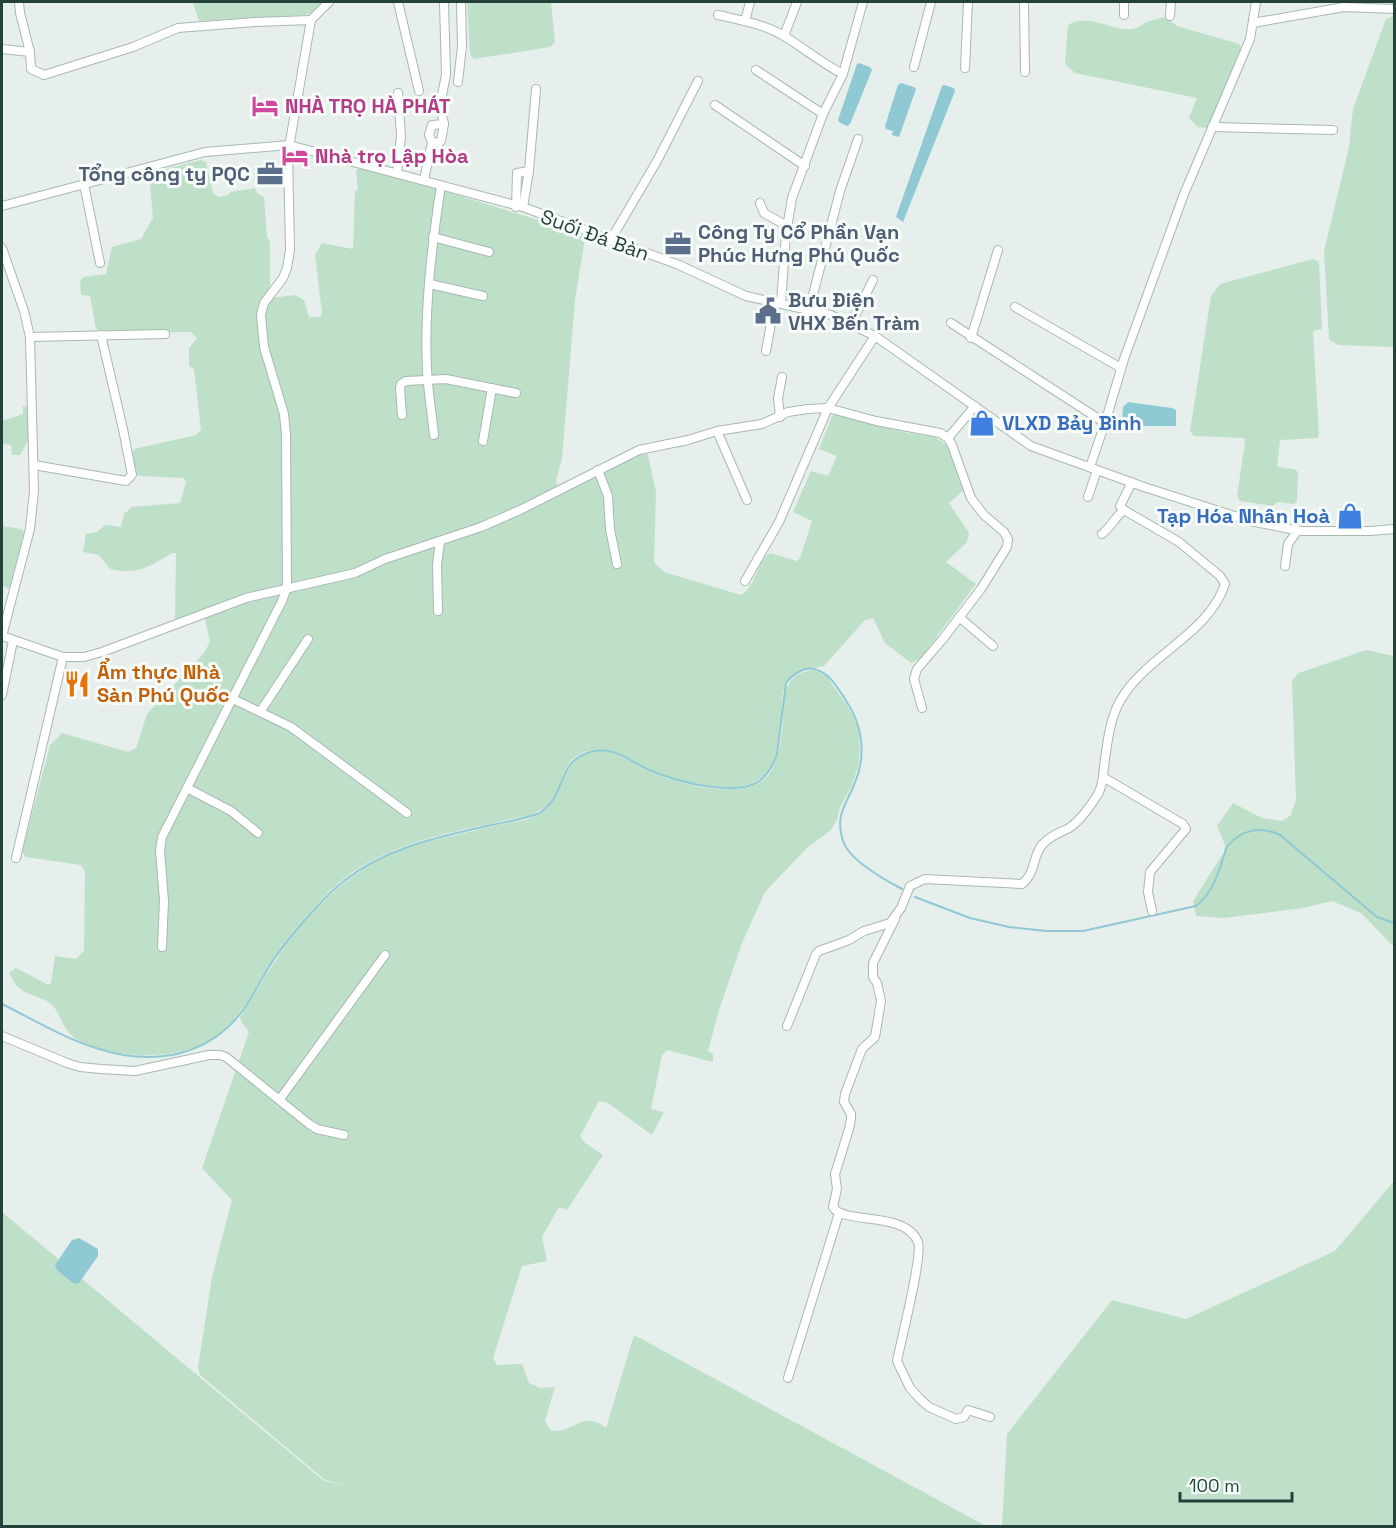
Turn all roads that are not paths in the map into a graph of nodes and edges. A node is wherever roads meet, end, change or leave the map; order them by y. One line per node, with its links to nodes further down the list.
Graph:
1 (19, 2): 24 (street)
2 (329, 2): 19 (street)
3 (398, 2): 33 (street)
4 (444, 2): 43 (street)
5 (461, 2): 31 (street)
6 (750, 2): 20 (street)
7 (797, 2): 22 (street)
8 (863, 2): 29 (street)
9 (931, 2): 25 (street)
10 (968, 2): 26 (street)
11 (1024, 2): 28 (street)
12 (1125, 2): 17 (street)
13 (1171, 2): 18 (street)
14 (1256, 2): 21 (street)
15 (1395, 9): 21 (street)
16 (718, 15): 20 (street)
17 (1124, 15)
18 (1170, 16)
19 (311, 20): 24 (street); 40 (street)
20 (745, 21): 22 (street)
21 (1253, 23): 37 (street)
22 (784, 36): 29 (street)
23 (2, 49): 24 (street)
24 (30, 52)
25 (914, 67)
26 (965, 68)
27 (756, 70): 36 (street)
28 (1025, 72)
29 (843, 74): 36 (street)
30 (698, 81): 51 (street)
31 (458, 82)
32 (536, 89): 48 (street)
33 (419, 91)
34 (398, 93): 42 (street)
35 (715, 105): 41 (street)
36 (823, 114): 41 (street)
37 (1212, 127): 38 (street); 70 (street)
38 (1333, 130)
39 (858, 139): 61 (street)
40 (289, 145): 42 (street, Suối Đá Bàn); 44 (street, Suối Đá Bàn); 98 (street)
41 (805, 166): 49 (street)
42 (397, 172): 43 (street, Suối Đá Bàn)
43 (424, 180): 45 (street, Suối Đá Bàn)
44 (84, 184): 47 (street, Suối Đá Bàn); 55 (street)
45 (441, 184): 48 (street, Suối Đá Bàn); 50 (street)
46 (760, 203): 49 (street)
47 (2, 206)
48 (520, 207): 51 (street, Suối Đá Bàn)
49 (787, 226): 59 (street)
50 (433, 237): 54 (street); 57 (street)
51 (610, 241): 59 (street, Suối Đá Bàn)
52 (2, 248): 67 (street)
53 (998, 250): 68 (street)
54 (489, 252)
55 (100, 263)
56 (873, 280): 63 (street)
57 (430, 284): 58 (street); 72 (street)
58 (483, 296)
59 (778, 302): 61 (street, Suối Đá Bàn); 69 (street)
60 (1015, 307): 70 (street)
61 (809, 310): 63 (street, Suối Đá Bàn)
62 (951, 323): 68 (street)
63 (851, 324): 66 (street, Suối Đá Bàn)
64 (165, 334): 65 (street)
65 (101, 336): 67 (street); 84 (street)
66 (875, 336): 75 (street, Suối Đá Bàn); 76 (street)
67 (30, 337): 84 (street)
68 (971, 338): 79 (street)
69 (766, 351)
70 (1121, 368): 79 (street)
71 (782, 377): 78 (street)
72 (428, 378): 73 (street); 77 (street); 81 (street)
73 (492, 388): 74 (street); 83 (street)
74 (516, 393)
75 (975, 406): 82 (street); 85 (street, Suối Đá Bàn)
76 (828, 408): 78 (street); 82 (street); 97 (street)
77 (402, 415)
78 (780, 417): 80 (street)
79 (1106, 423): 85 (street)
80 (717, 431): 86 (street); 89 (street)
81 (434, 435)
82 (948, 438): 100 (street)
83 (483, 441)
84 (34, 465): 101 (street)
85 (1094, 469): 87 (street, Suối Đá Bàn); 88 (street)
86 (598, 470): 94 (street); 95 (street)
87 (1132, 482): 90 (street); 92 (street, Suối Đá Bàn)
88 (1088, 497)
89 (747, 500)
90 (1124, 510): 93 (street); 110 (street)
91 (1395, 529): 92 (street, Suối Đá Bàn)
92 (1298, 530): 96 (street)
93 (1102, 534)
94 (440, 540): 98 (street); 99 (street)
95 (617, 564)
96 (1285, 566)
97 (745, 581)
98 (287, 588): 105 (street); 107 (street)
99 (438, 612)
100 (959, 617): 104 (street); 108 (street)
101 (2, 636): 103 (street)
102 (308, 639): 109 (street)
103 (13, 641): 105 (street); 106 (street)
104 (993, 646)
105 (63, 657): 114 (street)
106 (2, 695)
107 (233, 699): 109 (street); 111 (street)
108 (922, 708)
109 (260, 712): 112 (street)
110 (1103, 777): 115 (street); 116 (street)
111 (187, 788): 113 (street); 117 (street)
112 (407, 813)
113 (258, 833)
114 (16, 858)
115 (1152, 911)
116 (895, 918): 119 (street); 123 (street)
117 (162, 947)
118 (386, 955): 121 (street)
119 (787, 1026)
120 (2, 1036): 121 (street)
121 (280, 1100): 122 (street)
122 (344, 1135)
123 (839, 1214): 124 (street); 125 (street)
124 (788, 1378)
125 (990, 1417)

